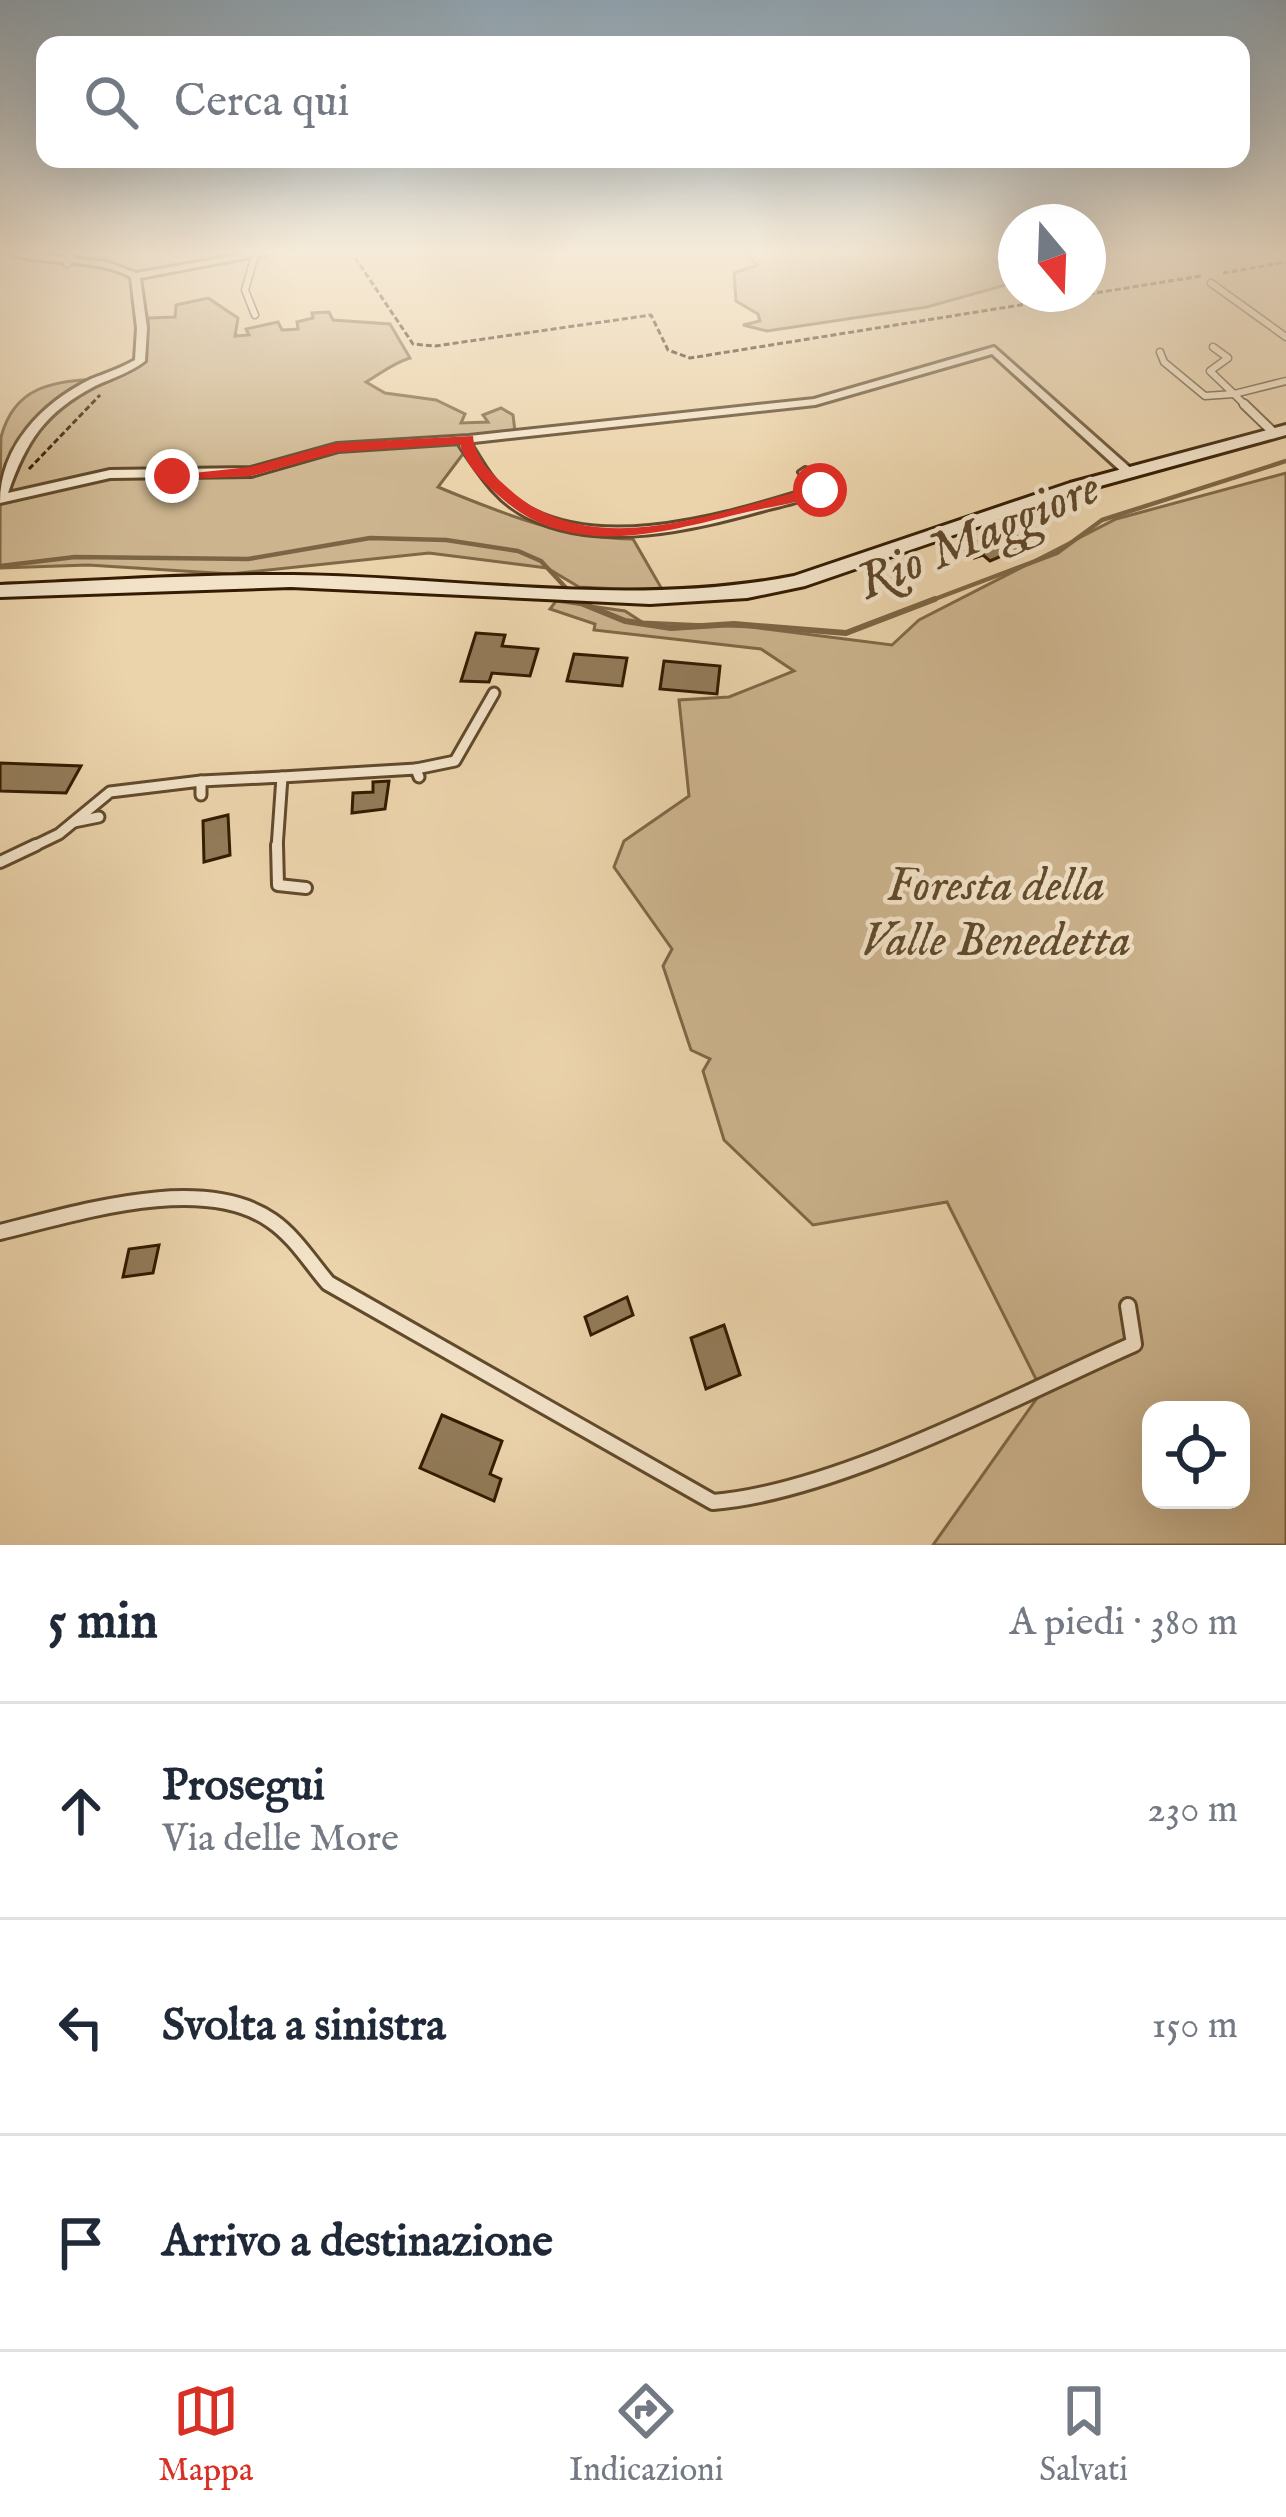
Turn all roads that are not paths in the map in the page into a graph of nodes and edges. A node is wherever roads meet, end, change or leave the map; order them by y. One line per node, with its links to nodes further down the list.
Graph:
1 (143, 322): 10 (street)
2 (1214, 347): 5 (lane)
3 (1160, 352): 5 (lane)
4 (1286, 381): 5 (lane)
5 (1234, 394): 6 (lane)
6 (1279, 431): 9 (main road)
7 (469, 439): 8 (street); 9 (street); 10 (street)
8 (805, 472)
9 (1129, 472): 11 (main road)
10 (0, 499)
11 (0, 591)
12 (494, 693): 13 (lane)
13 (282, 777): 14 (lane); 19 (lane)
14 (201, 781): 15 (lane); 17 (lane)
15 (201, 795)
16 (99, 818): 17 (lane)
17 (74, 823): 18 (lane)
18 (0, 862)
19 (306, 888)
20 (0, 1232): 21 (lane)
21 (1128, 1306)

